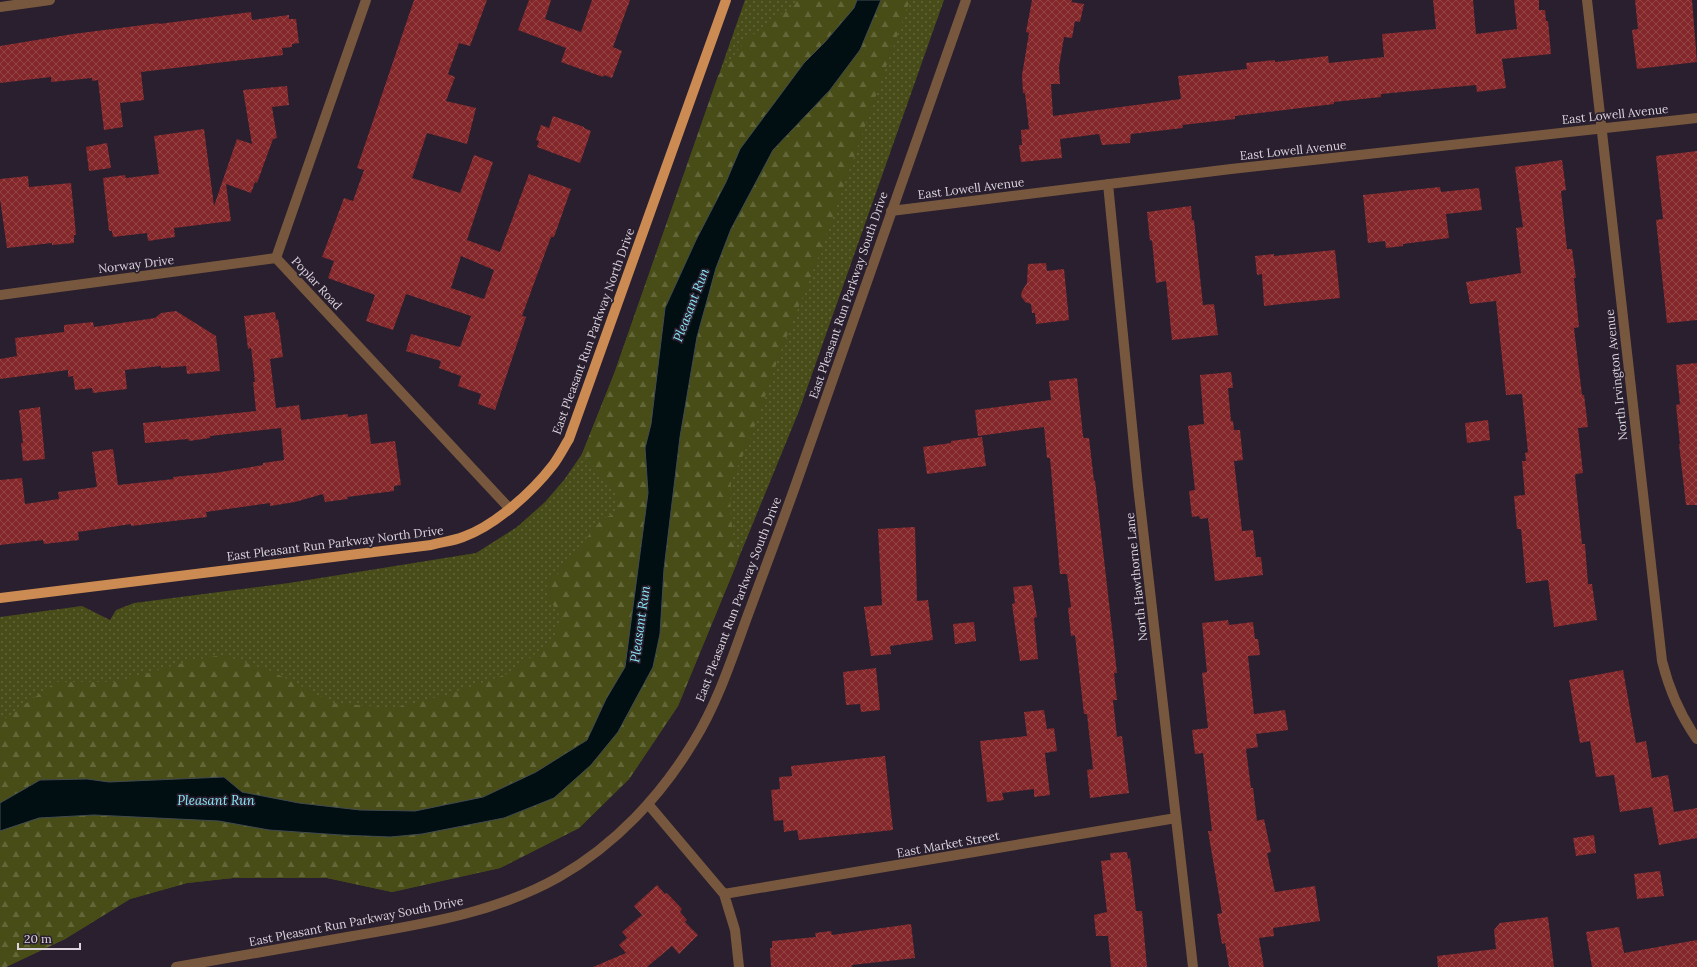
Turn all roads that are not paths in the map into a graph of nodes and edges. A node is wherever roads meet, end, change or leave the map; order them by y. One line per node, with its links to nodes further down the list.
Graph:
1 (50, 0): 6 (street)
2 (366, 0): 11 (street, Poplar Road)
3 (726, 0): 13 (main road, East Pleasant Run Parkway North Drive)
4 (966, 0): 10 (street, East Pleasant Run Parkway South Drive)
5 (1587, 0): 8 (street, North Irvington Avenue)
6 (0, 7)
7 (1697, 118): 8 (street, East Lowell Avenue)
8 (1602, 128): 9 (street, East Lowell Avenue); 15 (street, North Irvington Avenue)
9 (1108, 184): 10 (street, East Lowell Avenue); 17 (street, North Hawthorne Lane)
10 (892, 211): 16 (street, East Pleasant Run Parkway South Drive)
11 (276, 258): 12 (street, Norway Drive); 13 (street, Poplar Road)
12 (0, 295)
13 (510, 509): 14 (main road, East Pleasant Run Parkway North Drive)
14 (0, 598)
15 (1697, 739)
16 (648, 804): 18 (street); 19 (street, East Pleasant Run Parkway South Drive)
17 (1176, 818): 18 (street, East Market Street); 21 (street, North Hawthorne Lane)
18 (724, 894): 20 (street)
19 (176, 967)
20 (739, 967)
21 (1193, 967)

